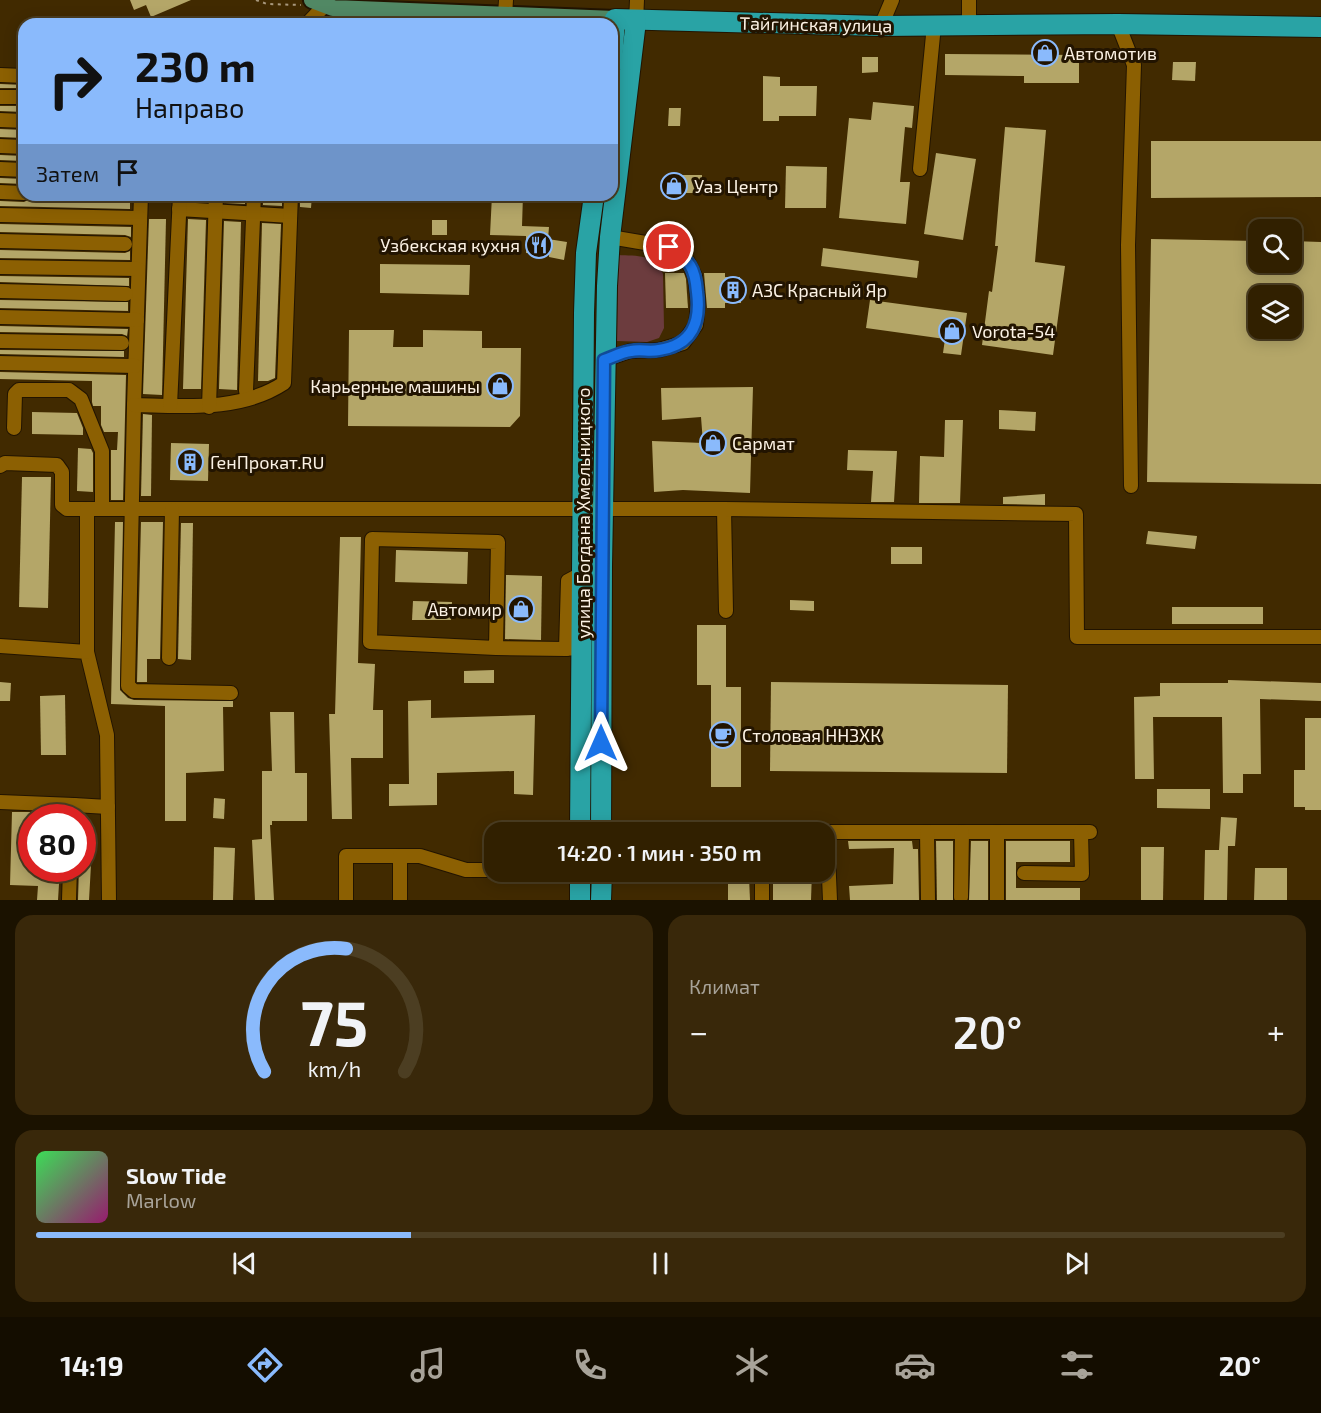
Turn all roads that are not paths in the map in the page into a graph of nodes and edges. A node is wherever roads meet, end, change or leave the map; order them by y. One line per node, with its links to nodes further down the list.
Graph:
1 (637, 0): 9 (street)
2 (892, 0): 13 (street)
3 (969, 0): 12 (street)
4 (319, 3): 5 (main road, Тайгинская улица); 6 (street)
5 (506, 8): 7 (main road, Тайгинская улица)
6 (311, 18)
7 (605, 18)
8 (618, 19): 9 (highway, Тайгинская улица)
9 (636, 21): 13 (highway, Тайгинская улица); 26 (highway, улица Богдана Хмельницкого)
10 (1118, 24): 12 (highway, Тайгинская улица); 14 (highway, Тайгинская улица); 63 (street)
11 (934, 25): 12 (highway, Тайгинская улица); 13 (highway, Тайгинская улица); 24 (street)
12 (969, 25)
13 (881, 26)
14 (1321, 27)
15 (0, 75): 16 (street)
16 (18, 76)
17 (0, 97): 18 (street)
18 (18, 97)
19 (0, 120): 20 (street)
20 (18, 121)
21 (0, 146): 22 (street)
22 (18, 147)
23 (0, 169): 25 (street)
24 (920, 169)
25 (18, 170)
26 (618, 171)
27 (0, 192): 28 (street)
28 (18, 193)
29 (141, 201): 40 (street)
30 (216, 201): 36 (street)
31 (254, 201): 37 (street)
32 (291, 201): 39 (street)
33 (593, 201): 49 (highway, улица Богдана Хмельницкого)
34 (614, 201): 41 (highway, улица Богдана Хмельницкого)
35 (179, 202): 36 (street); 59 (street)
36 (216, 211): 37 (street); 60 (street)
37 (253, 213): 39 (street); 57 (street)
38 (0, 215): 40 (street)
39 (290, 216): 60 (street)
40 (140, 218): 45 (street)
41 (610, 237): 48 (highway, улица Богдана Хмельницкого); 54 (street)
42 (0, 242): 43 (street)
43 (125, 244)
44 (0, 267): 45 (street)
45 (138, 269): 51 (street)
46 (0, 291): 47 (street)
47 (126, 294)
48 (606, 312): 49 (highway); 54 (highway, улица Богдана Хмельницкого)
49 (584, 313): 68 (highway, улица Богдана Хмельницкого)
50 (0, 317): 51 (street)
51 (137, 320): 56 (street)
52 (0, 341): 53 (street)
53 (122, 343)
54 (604, 360): 69 (highway, улица Богдана Хмельницкого)
55 (0, 363): 56 (street)
56 (135, 366): 58 (street)
57 (246, 391)
58 (134, 405): 59 (street); 66 (street)
59 (170, 406): 60 (street)
60 (209, 407)
61 (14, 428): 64 (street)
62 (0, 466): 64 (street)
63 (1131, 486)
64 (94, 509): 66 (street); 75 (street)
65 (724, 509): 69 (street); 70 (street); 71 (street)
66 (132, 510): 67 (street); 77 (street)
67 (172, 510): 68 (street); 76 (street)
68 (583, 510): 69 (street); 74 (highway, улица Богдана Хмельницкого)
69 (603, 510): 83 (highway, улица Богдана Хмельницкого)
70 (726, 611)
71 (1321, 638)
72 (0, 646): 75 (street)
73 (496, 648): 73 (street); 74 (street)
74 (574, 648): 82 (highway, улица Богдана Хмельницкого)
75 (87, 652): 80 (street)
76 (169, 658)
77 (231, 693)
78 (0, 802): 79 (street)
79 (18, 804)
80 (108, 807): 81 (street); 98 (street)
81 (96, 809)
82 (580, 822)
83 (601, 822)
84 (835, 832): 85 (street)
85 (927, 832): 86 (street); 105 (street)
86 (962, 832): 87 (street); 96 (street)
87 (997, 832): 90 (street); 106 (street)
88 (400, 856): 89 (street); 99 (street); 100 (street)
89 (484, 870)
90 (1024, 873)
91 (70, 882): 97 (street)
92 (580, 882): 101 (highway)
93 (602, 882): 102 (highway)
94 (762, 882): 103 (street)
95 (829, 882): 104 (street)
96 (961, 897)
97 (69, 900)
98 (109, 900)
99 (346, 900)
100 (400, 900)
101 (580, 900)
102 (601, 900)
103 (762, 900)
104 (830, 900)
105 (928, 900)
106 (998, 900)

